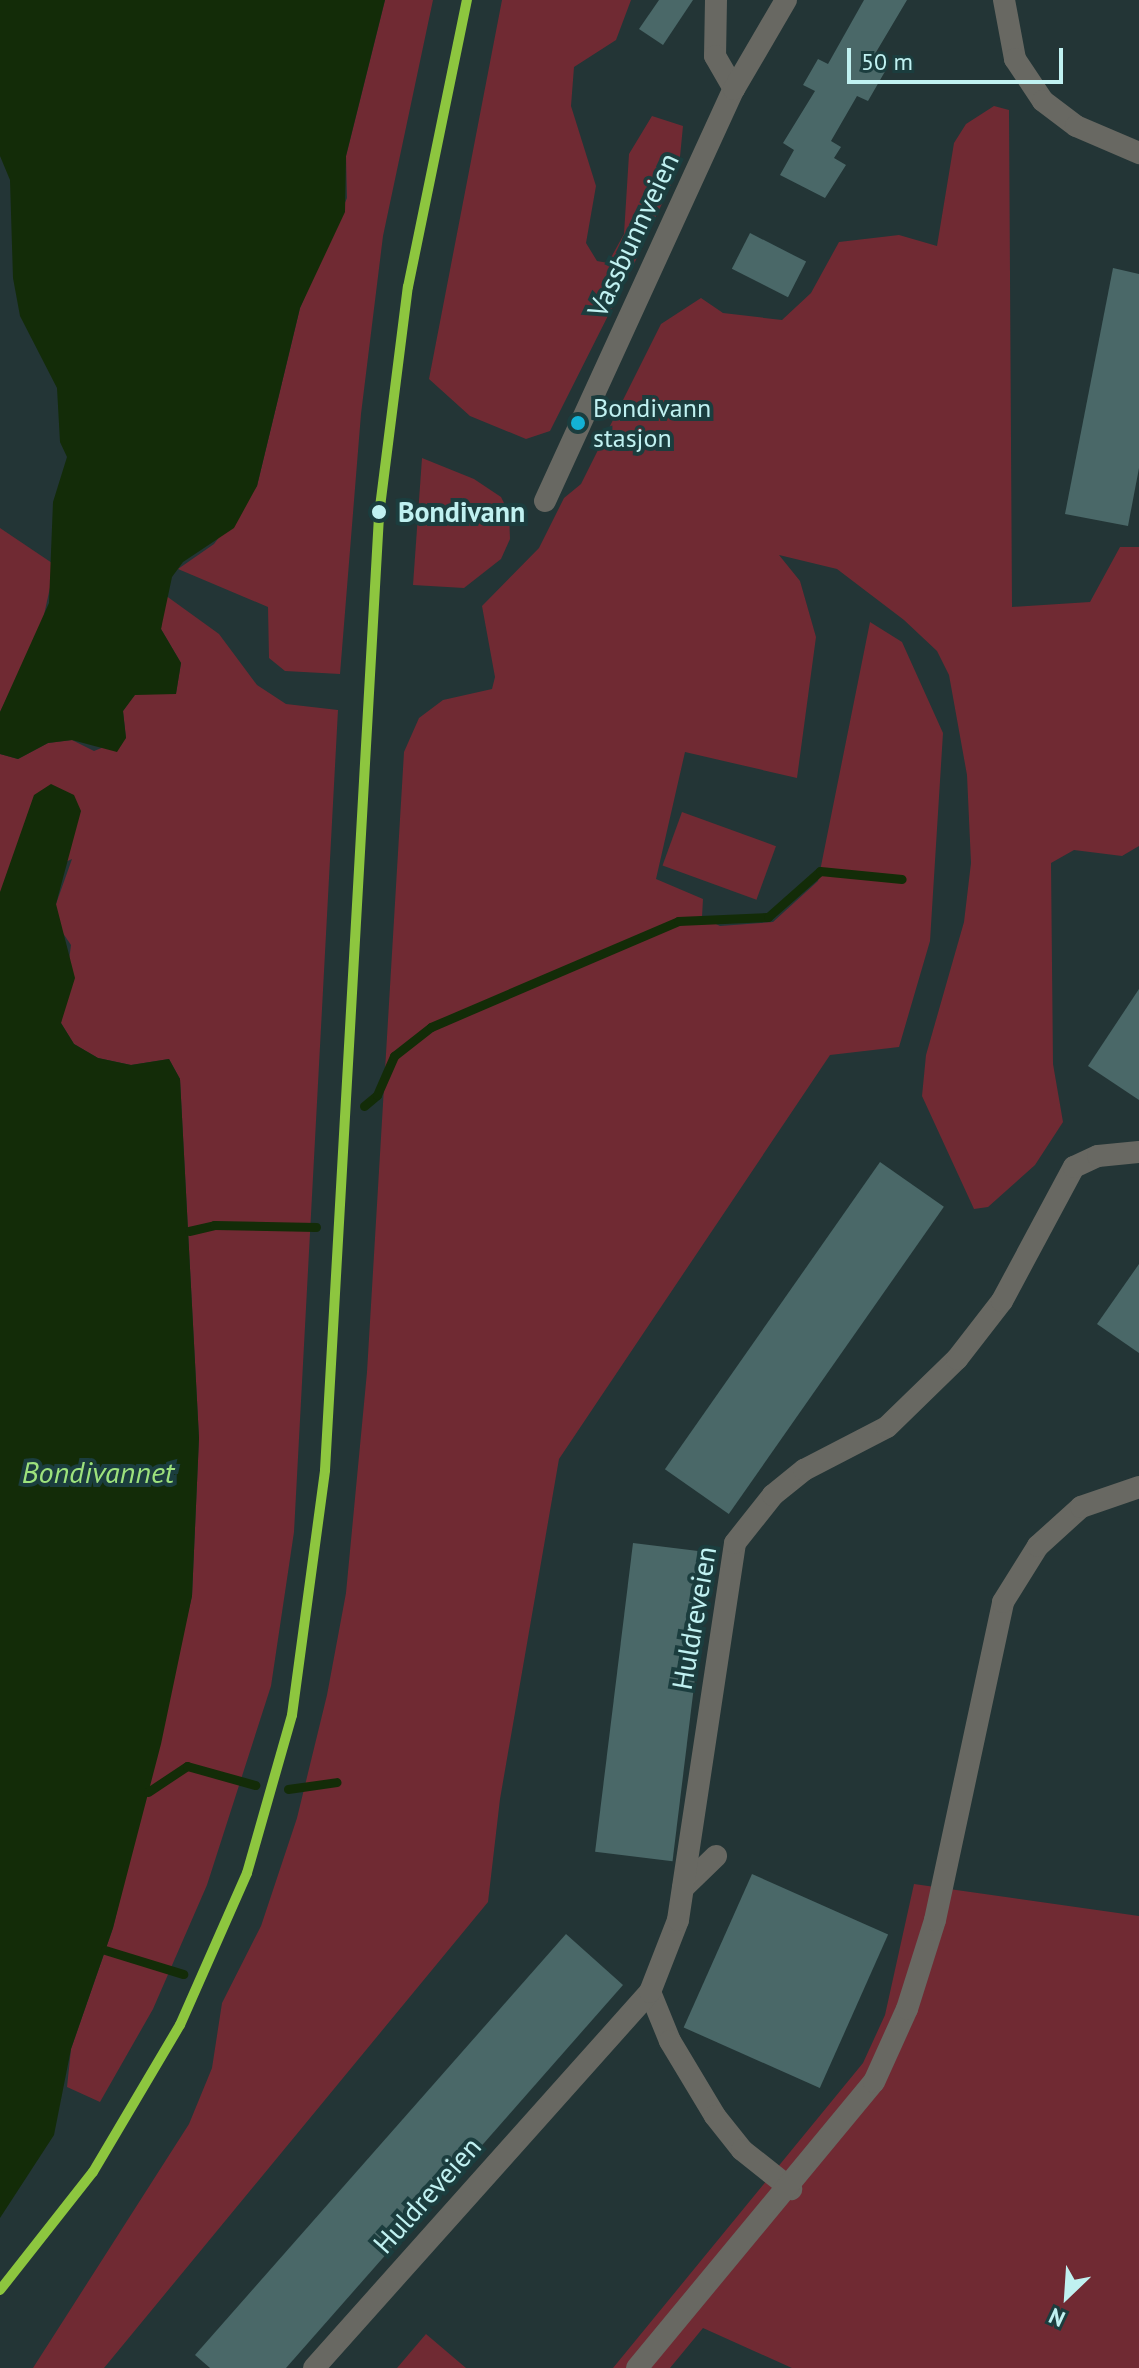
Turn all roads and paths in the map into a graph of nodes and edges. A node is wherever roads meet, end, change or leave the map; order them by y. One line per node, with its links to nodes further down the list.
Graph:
1 (716, 0): 4 (street)
2 (786, 0): 4 (street, Vassbunnveien)
3 (1004, 0): 5 (street)
4 (734, 89): 6 (street, Vassbunnveien)
5 (1139, 153)
6 (545, 501)
7 (1139, 1152): 10 (street, Huldreveien)
8 (1139, 1487): 12 (street)
9 (716, 1856): 10 (street)
10 (683, 1888): 11 (street, Huldreveien)
11 (650, 1992): 12 (street); 13 (street, Huldreveien)
12 (791, 2189): 14 (street)
13 (314, 2368)
14 (637, 2368)

